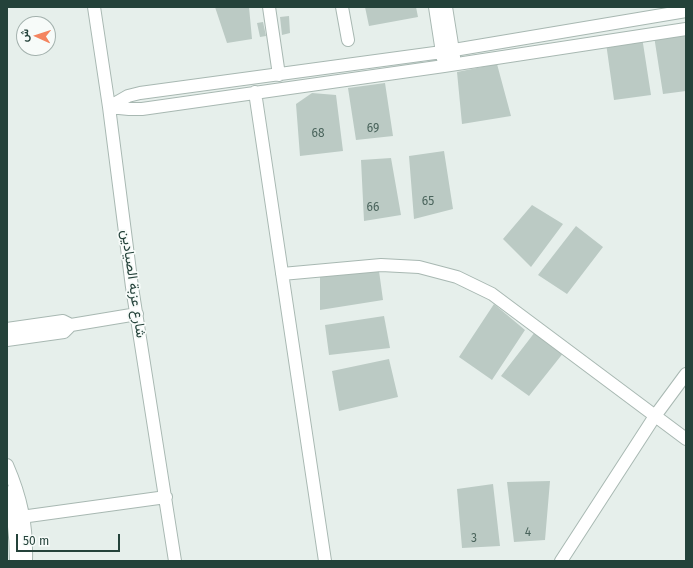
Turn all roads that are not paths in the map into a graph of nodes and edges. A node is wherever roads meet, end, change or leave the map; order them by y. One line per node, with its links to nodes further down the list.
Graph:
1 (94, 7): 13 (street, شارع عزبة الصيادين)
2 (268, 7): 11 (street)
3 (342, 7): 8 (street)
4 (435, 7): 9 (street)
5 (446, 7): 9 (street)
6 (686, 12): 9 (street)
7 (686, 29): 10 (street)
8 (348, 40)
9 (448, 51): 10 (street); 11 (street)
10 (450, 65): 12 (street)
11 (279, 75): 13 (street)
12 (255, 92): 13 (street); 14 (street)
13 (109, 107): 15 (street, شارع عزبة الصيادين)
14 (282, 274): 20 (street); 29 (street)
15 (137, 314): 16 (street); 24 (street, شارع عزبة الصيادين)
16 (71, 325): 17 (street); 18 (street)
17 (7, 329)
18 (7, 340)
19 (686, 374): 20 (street)
20 (654, 416): 21 (street); 30 (street)
21 (686, 440)
22 (7, 464): 25 (street)
23 (7, 492): 25 (street)
24 (166, 497): 25 (street); 28 (street, شارع عزبة الصيادين)
25 (19, 517): 26 (street); 27 (street)
26 (16, 561)
27 (26, 561)
28 (175, 561)
29 (325, 561)
30 (561, 561)

